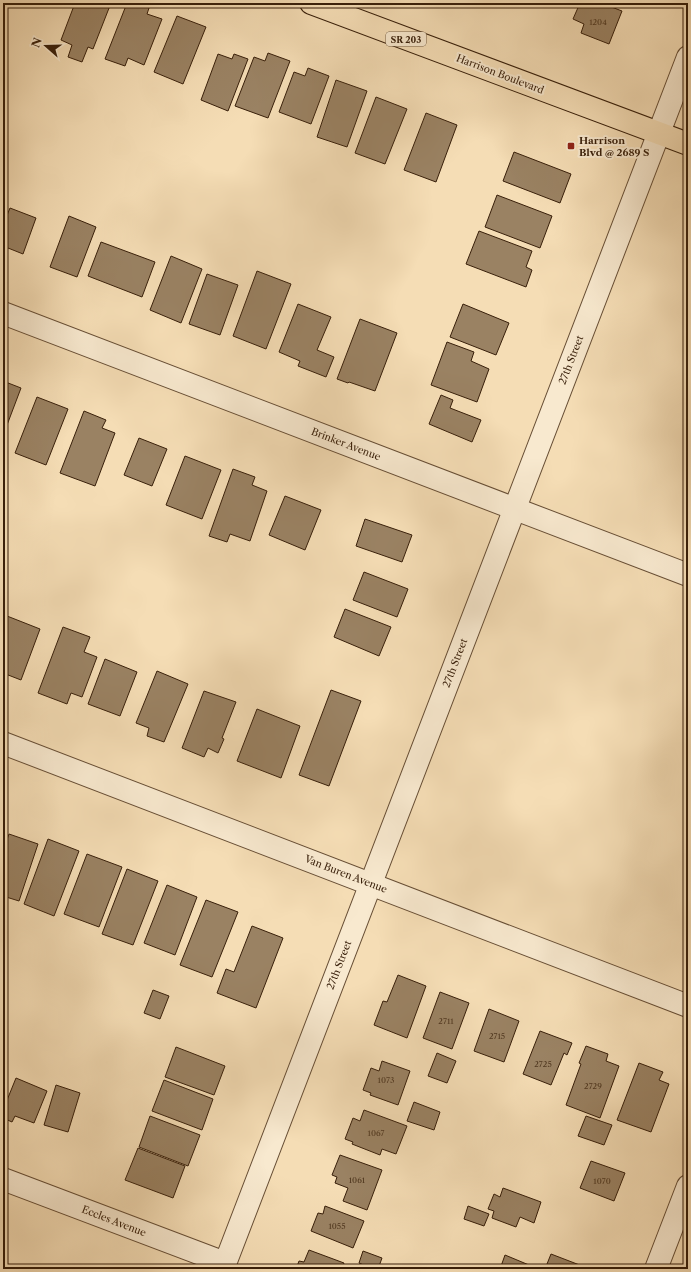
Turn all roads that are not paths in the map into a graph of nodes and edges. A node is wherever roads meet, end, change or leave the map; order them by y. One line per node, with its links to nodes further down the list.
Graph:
1 (311, 3): 3 (main road, Harrison Boulevard / SR 203)
2 (688, 57): 3 (street, 27th Street)
3 (659, 133): 4 (main road, Harrison Boulevard / SR 203); 6 (street, 27th Street)
4 (688, 144)
5 (3, 313): 6 (street, Brinker Avenue)
6 (515, 508): 7 (street, Brinker Avenue); 9 (street, 27th Street)
7 (688, 575)
8 (3, 743): 9 (street, Van Buren Avenue)
9 (371, 884): 10 (street, Van Buren Avenue); 13 (street, 27th Street)
10 (688, 1006)
11 (3, 1179): 13 (street, Eccles Avenue)
12 (688, 1186): 14 (street)
13 (224, 1266)
14 (656, 1269)

